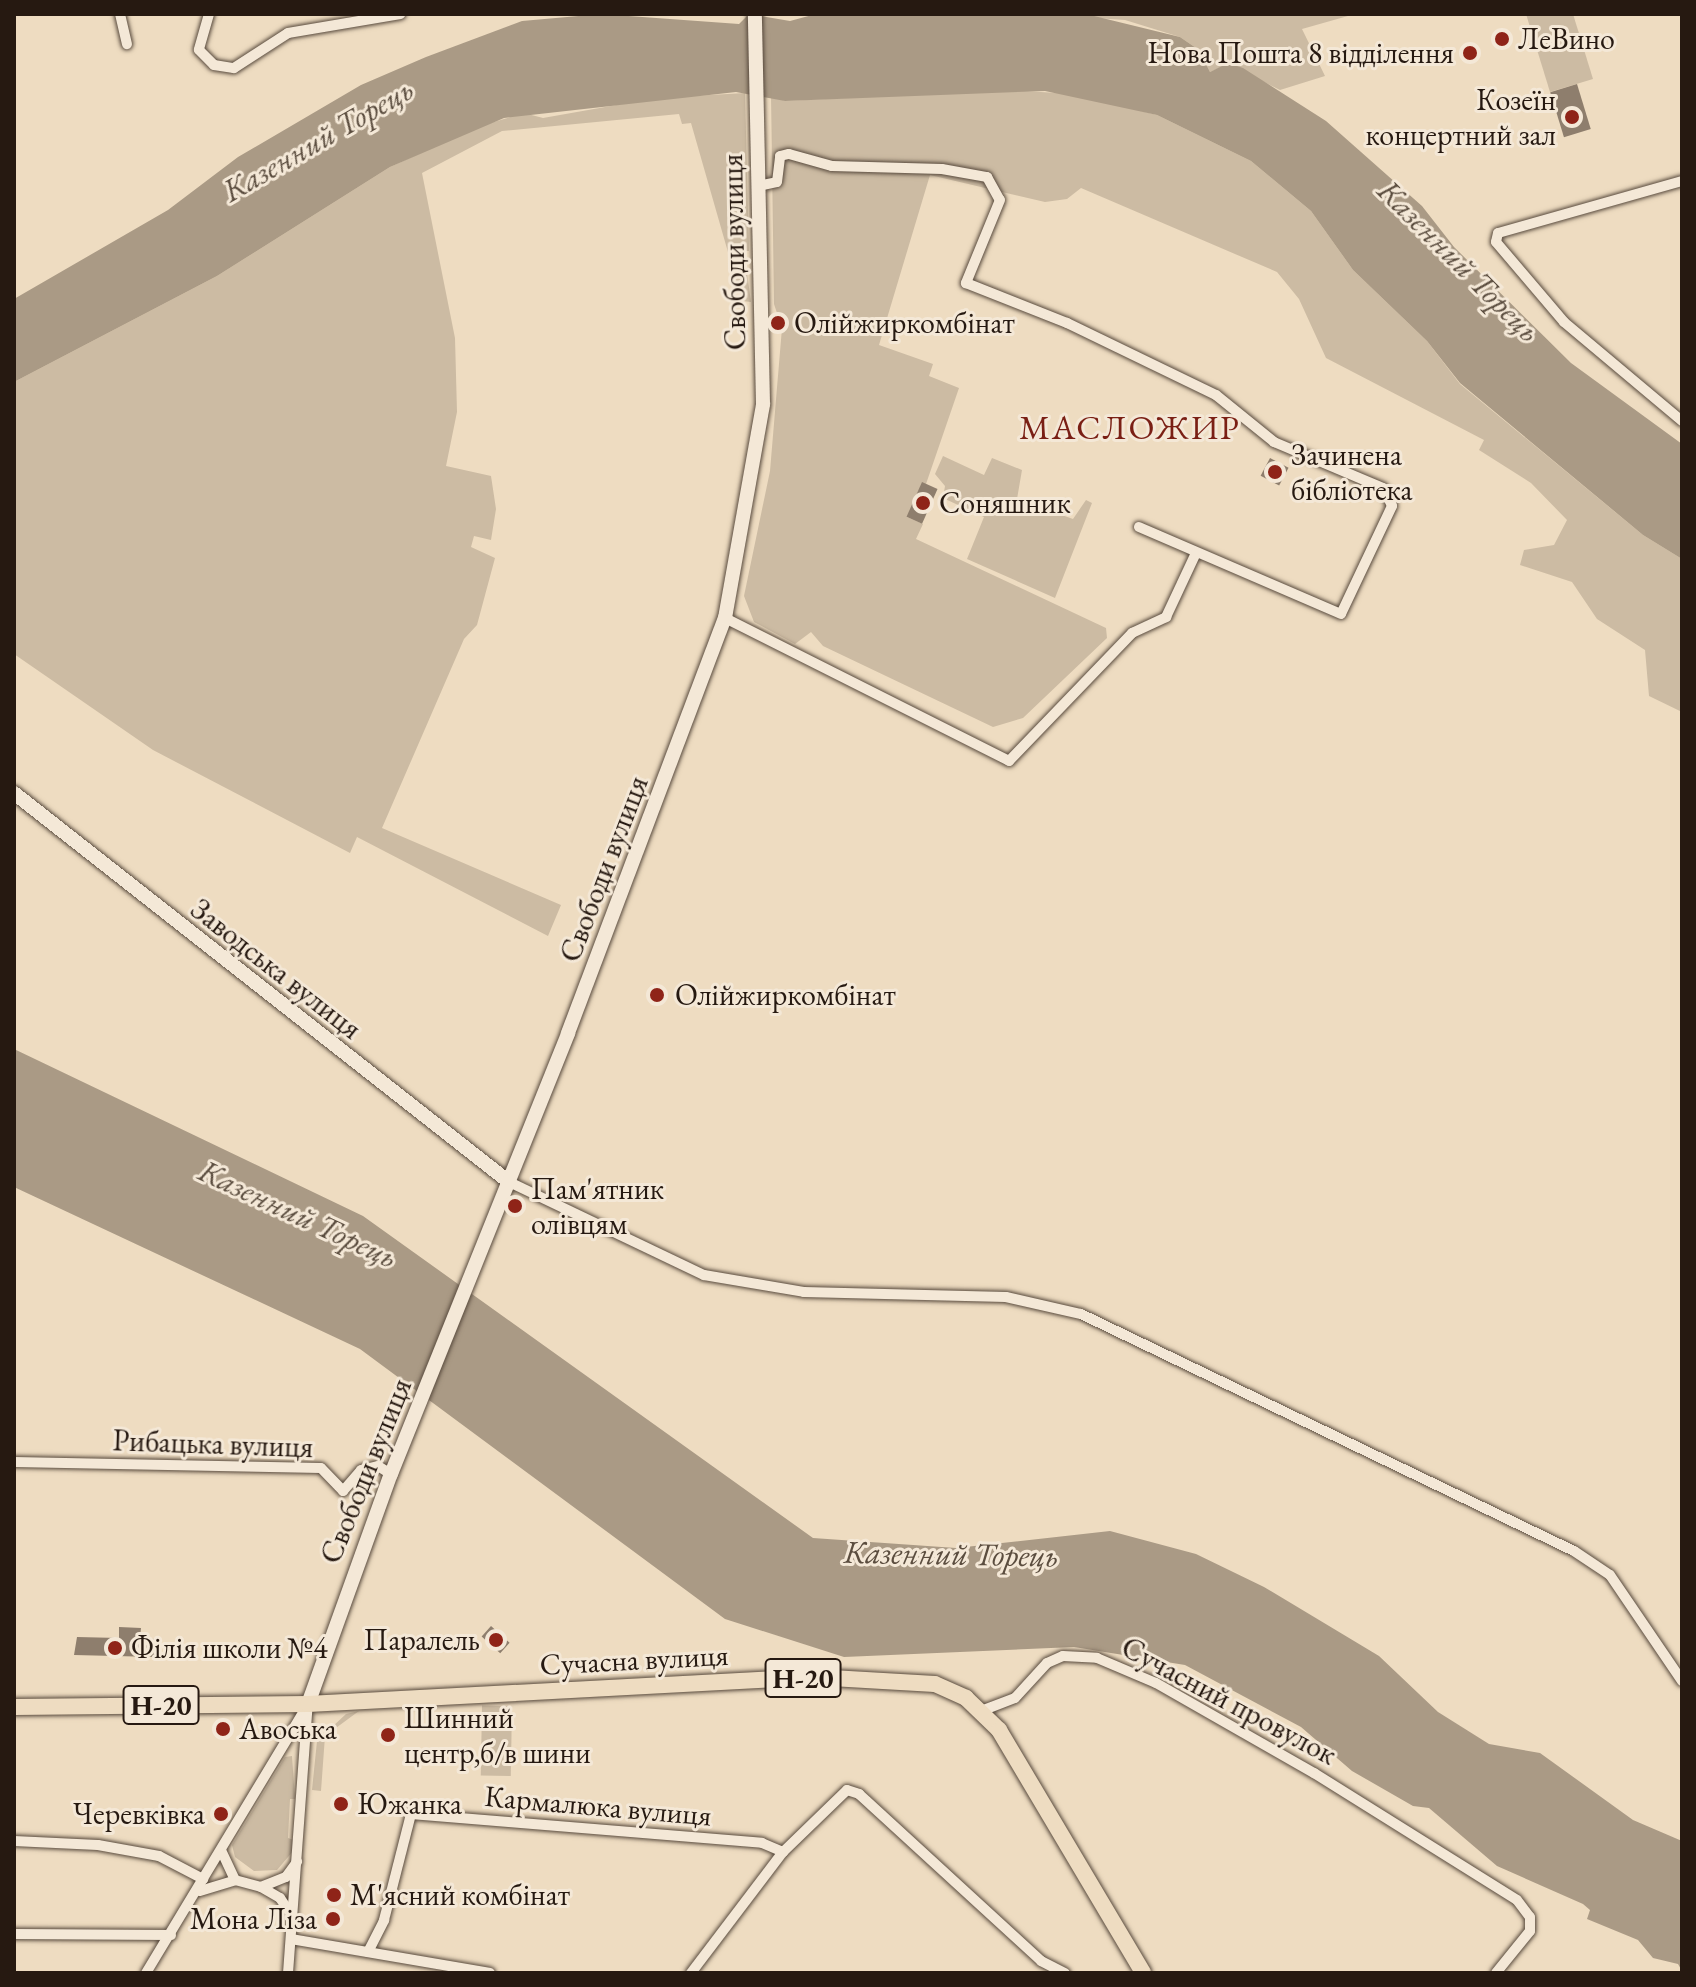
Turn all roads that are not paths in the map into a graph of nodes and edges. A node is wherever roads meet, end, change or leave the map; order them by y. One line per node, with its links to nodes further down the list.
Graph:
1 (120, 14): 6 (street)
2 (209, 14): 5 (street)
3 (400, 14): 5 (street)
4 (755, 14): 8 (main road, Свободи вулиця)
5 (367, 17)
6 (127, 44)
7 (1682, 181): 9 (street)
8 (758, 186): 11 (street); 12 (main road, Свободи вулиця)
9 (1682, 421)
10 (1139, 527): 11 (street)
11 (1196, 553): 12 (street)
12 (725, 618): 14 (main road, Свободи вулиця)
13 (14, 793): 14 (main road, Заводська вулиця)
14 (509, 1182): 16 (main road, Свободи вулиця); 17 (street)
15 (14, 1462): 16 (street, Рибацька вулиця)
16 (391, 1474): 18 (main road, Свободи вулиця)
17 (1682, 1681)
18 (308, 1704): 19 (main road, Н-20); 20 (main road, Сучасна вулиця / Н-20); 22 (street); 24 (street)
19 (14, 1707)
20 (981, 1711): 39 (main road, Сучасна вулиця / Н-20); 40 (street, Сучасний провулок)
21 (14, 1841): 25 (street)
22 (221, 1848): 25 (street); 26 (street)
23 (783, 1852): 33 (street, Кармалюка вулиця); 37 (street); 38 (street)
24 (297, 1862): 27 (street); 29 (street)
25 (203, 1879): 28 (street)
26 (235, 1880): 27 (street); 28 (street)
27 (261, 1887): 29 (street)
28 (195, 1894): 31 (street)
29 (293, 1917): 32 (street)
30 (14, 1934): 31 (street)
31 (171, 1935): 34 (street)
32 (291, 1939): 33 (street); 35 (street)
33 (368, 1952): 36 (street)
34 (146, 1973)
35 (288, 1973)
36 (490, 1973)
37 (691, 1973)
38 (1065, 1973)
39 (1143, 1973)
40 (1496, 1973)

